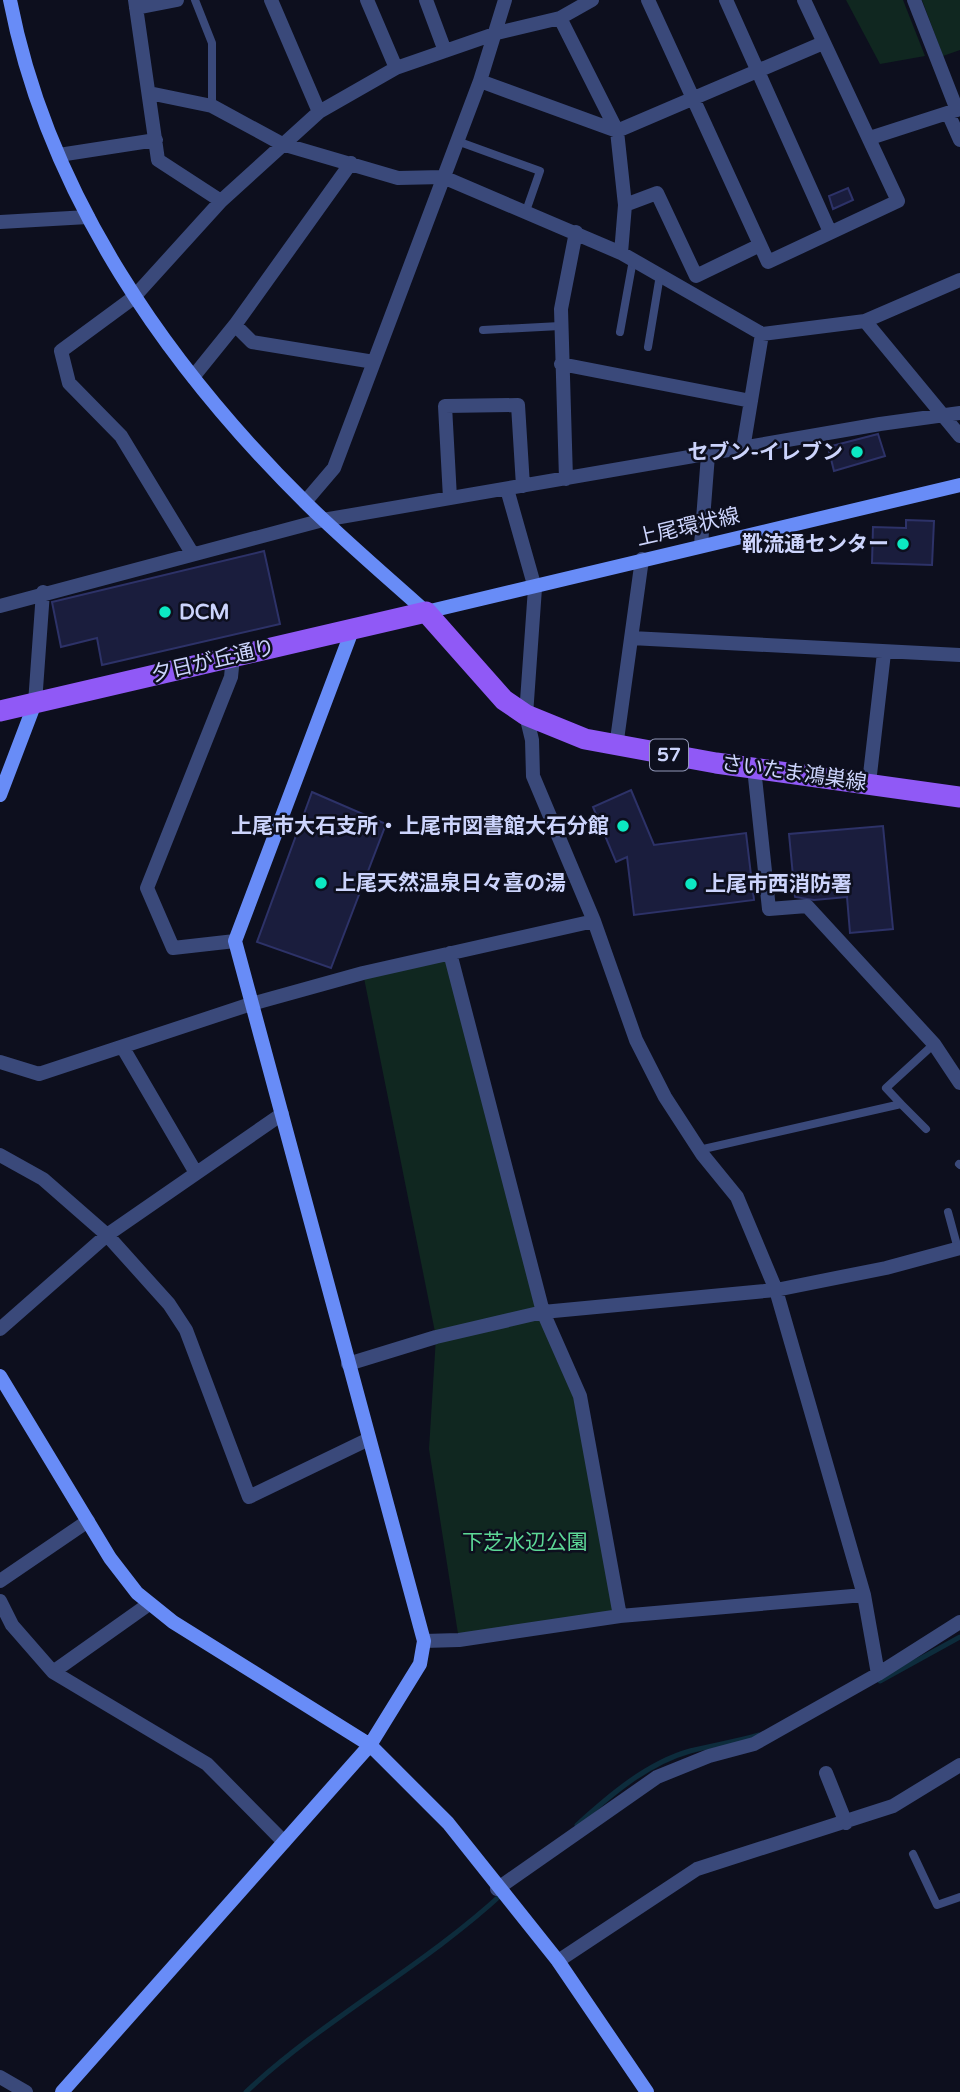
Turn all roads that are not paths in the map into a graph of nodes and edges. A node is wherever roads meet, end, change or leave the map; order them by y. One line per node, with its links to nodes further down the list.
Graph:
1 (10, 0): 32 (street)
2 (177, 0): 13 (street)
3 (195, 0): 23 (lane)
4 (271, 0): 25 (street)
5 (367, 0): 18 (street)
6 (426, 0): 17 (street)
7 (505, 0): 15 (street)
8 (592, 0): 14 (street)
9 (648, 0): 22 (street)
10 (726, 0): 19 (street)
11 (804, 0): 16 (street)
12 (914, 0): 24 (street)
13 (136, 4): 21 (street)
14 (560, 18): 15 (street); 26 (street)
15 (497, 33): 17 (street); 20 (street)
16 (823, 43): 19 (street); 27 (street)
17 (445, 51): 18 (street)
18 (397, 68): 25 (street)
19 (758, 71): 22 (street); 41 (street)
20 (480, 81): 26 (street); 30 (street)
21 (149, 93): 23 (street); 28 (street)
22 (692, 99): 26 (street); 42 (street)
23 (212, 106): 31 (street)
24 (955, 111): 27 (street); 29 (street)
25 (319, 112): 31 (street)
26 (617, 131): 36 (street)
27 (870, 138): 41 (street)
28 (156, 140): 32 (street); 35 (street)
29 (960, 140)
30 (457, 141): 34 (street); 37 (lane)
31 (282, 144): 33 (street); 35 (street)
32 (59, 156): 38 (street)
33 (351, 163): 34 (street); 48 (street)
34 (443, 177): 37 (street); 54 (street)
35 (220, 201): 46 (street)
36 (625, 205): 42 (street); 43 (street)
37 (526, 211): 40 (street)
38 (88, 217): 39 (street); 46 (street)
39 (0, 222)
40 (576, 232): 43 (street); 49 (street)
41 (830, 232): 42 (street)
42 (760, 245)
43 (627, 256): 44 (street); 51 (lane)
44 (660, 275): 52 (street); 53 (lane)
45 (960, 280): 47 (street)
46 (133, 298): 56 (street); 70 (street)
47 (865, 321): 52 (street); 58 (street)
48 (235, 325): 54 (street); 56 (street)
49 (560, 326): 50 (lane); 55 (street)
50 (483, 330)
51 (620, 332)
52 (762, 334): 57 (street)
53 (648, 347)
54 (374, 362): 67 (street)
55 (561, 364): 57 (street); 62 (street)
56 (192, 377): 67 (street)
57 (751, 401): 60 (street)
58 (953, 415): 59 (street); 60 (street)
59 (960, 436)
60 (743, 449): 61 (street)
61 (708, 455): 62 (street); 69 (street)
62 (566, 478): 64 (street)
63 (960, 485): 69 (street, 上尾環状線)
64 (523, 486): 65 (street); 66 (street)
65 (507, 489): 66 (street); 72 (street)
66 (450, 498): 68 (street)
67 (305, 502): 68 (street)
68 (323, 520): 70 (street); 75 (street)
69 (701, 545): 71 (street, 上尾環状線)
70 (192, 553): 73 (street)
71 (642, 559): 72 (street, 上尾環状線); 77 (street)
72 (535, 588): 75 (street, 上尾環状線); 83 (street)
73 (43, 592): 74 (street); 81 (street)
74 (0, 606)
75 (426, 612): 76 (main road, 夕日が丘通り); 83 (main road, さいたま鴻巣線 / 57)
76 (353, 628): 80 (main road, 夕日が丘通り); 90 (street)
77 (631, 638): 78 (street); 84 (street)
78 (884, 653): 79 (street); 86 (street)
79 (960, 655)
80 (233, 657): 81 (main road, 夕日が丘通り); 90 (street)
81 (35, 703): 82 (main road, 夕日が丘通り); 87 (street)
82 (0, 711)
83 (526, 715): 84 (main road, さいたま鴻巣線 / 57); 89 (street)
84 (616, 747): 85 (main road, さいたま鴻巣線 / 57)
85 (754, 768): 86 (main road, さいたま鴻巣線 / 57); 93 (street)
86 (869, 783): 88 (main road, さいたま鴻巣線 / 57)
87 (0, 796)
88 (960, 797)
89 (594, 921): 91 (street); 100 (street)
90 (235, 941): 92 (street)
91 (450, 953): 92 (street); 107 (street)
92 (251, 1003): 94 (street); 98 (street)
93 (934, 1044): 96 (street); 97 (lane)
94 (123, 1048): 95 (street); 102 (street)
95 (0, 1062)
96 (960, 1083)
97 (901, 1104): 99 (lane); 100 (lane)
98 (282, 1114): 102 (street); 109 (street)
99 (926, 1129)
100 (699, 1150): 106 (street)
101 (0, 1155): 104 (street)
102 (196, 1173): 104 (street)
103 (948, 1212): 105 (lane)
104 (107, 1235): 108 (street); 111 (street)
105 (959, 1249): 106 (street)
106 (776, 1290): 107 (street); 114 (street)
107 (542, 1312): 109 (street); 117 (street)
108 (0, 1329)
109 (348, 1364): 111 (street)
110 (0, 1376): 112 (street)
111 (369, 1439): 119 (street)
112 (88, 1521): 113 (street); 116 (street)
113 (0, 1581)
114 (864, 1595): 117 (street); 121 (street)
115 (0, 1601): 120 (street)
116 (149, 1604): 120 (street); 122 (street)
117 (620, 1616): 119 (street)
118 (960, 1622): 121 (street)
119 (424, 1641): 122 (street)
120 (53, 1672): 126 (street)
121 (878, 1674): 128 (street)
122 (370, 1745): 126 (street); 128 (street)
123 (960, 1765): 125 (street)
124 (826, 1773): 125 (street)
125 (846, 1823): 130 (street)
126 (284, 1842): 133 (street)
127 (914, 1854): 129 (lane)
128 (498, 1889): 130 (street)
129 (960, 1897)
130 (558, 1961): 134 (street)
131 (0, 2077): 132 (street)
132 (26, 2092)
133 (62, 2092)
134 (647, 2092)

